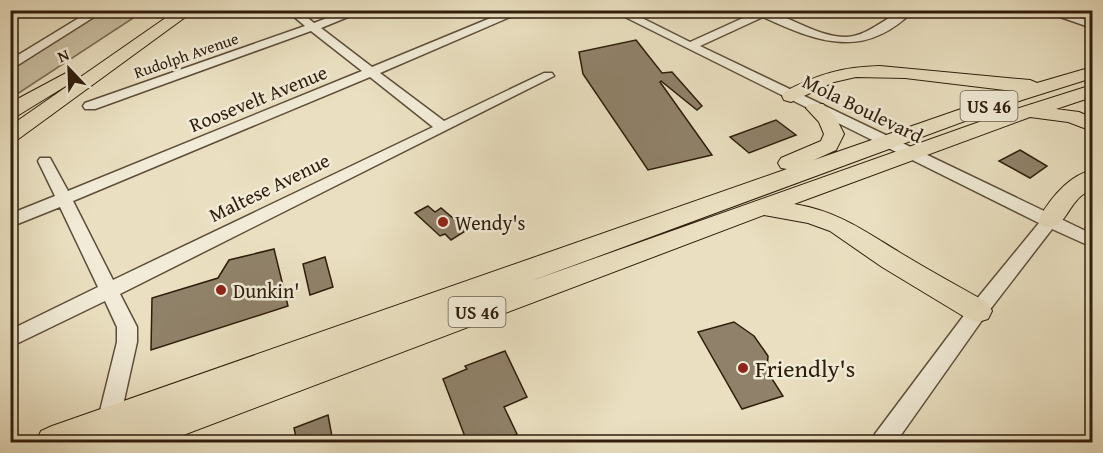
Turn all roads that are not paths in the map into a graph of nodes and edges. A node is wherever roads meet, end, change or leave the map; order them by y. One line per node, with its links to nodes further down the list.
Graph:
1 (20, 10): 12 (street)
2 (100, 10): 17 (street)
3 (168, 10): 16 (highway)
4 (188, 10): 31 (highway)
5 (291, 10): 14 (street)
6 (360, 10): 14 (street, Rudolph Avenue)
7 (521, 10): 18 (street, Roosevelt Avenue)
8 (616, 10): 15 (street, Mola Boulevard)
9 (909, 10): 11 (street)
10 (1045, 10): 13 (street)
11 (760, 12): 15 (street)
12 (10, 13)
13 (1092, 25)
14 (313, 27): 18 (street); 24 (street, Rudolph Avenue)
15 (691, 46): 23 (street, Mola Boulevard)
16 (93, 62): 26 (highway); 28 (highway)
17 (12, 64)
18 (371, 72): 30 (street); 35 (street, Roosevelt Avenue)
19 (1092, 72): 21 (highway, US 46)
20 (548, 76): 30 (street, Maltese Avenue)
21 (1045, 86): 23 (highway); 32 (highway, US 46)
22 (1092, 91): 27 (highway, US 46)
23 (791, 96): 25 (street, Mola Boulevard)
24 (90, 106)
25 (816, 108): 32 (street, Mola Boulevard); 36 (highway)
26 (10, 112)
27 (1020, 114): 29 (highway); 32 (highway, US 46)
28 (10, 118)
29 (1092, 125)
30 (441, 127): 40 (street, Maltese Avenue)
31 (10, 136)
32 (898, 149): 36 (highway, US 46); 37 (street, Mola Boulevard)
33 (45, 161): 35 (street)
34 (1092, 177): 37 (highway)
35 (64, 199): 38 (street, Roosevelt Avenue); 40 (street)
36 (754, 200): 41 (highway); 43 (highway, US 46); 43 (highway, US 46)
37 (1050, 220): 39 (street, Mola Boulevard); 41 (street)
38 (10, 221)
39 (1092, 241)
40 (109, 291): 42 (street, Maltese Avenue); 43 (street)
41 (978, 311): 45 (street)
42 (10, 339)
43 (130, 436): 44 (highway, US 46)
44 (52, 442)
45 (883, 442)

